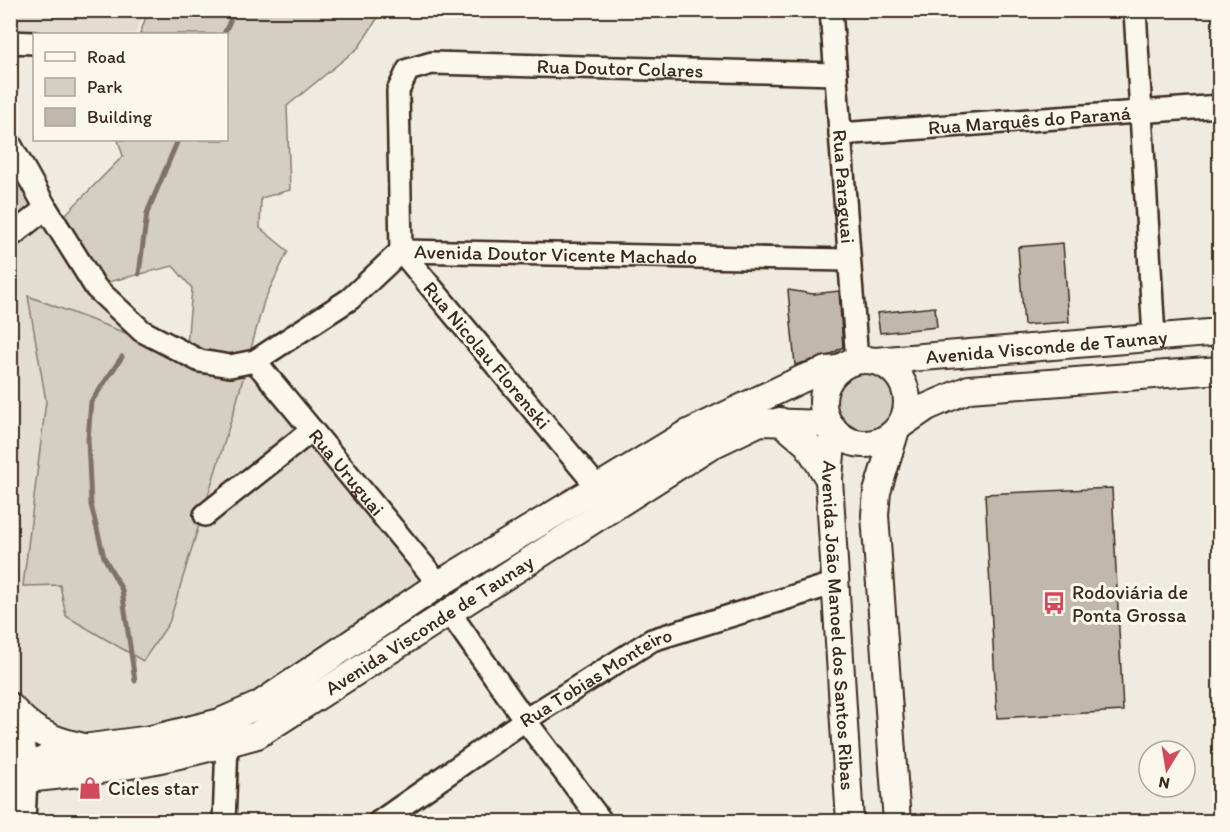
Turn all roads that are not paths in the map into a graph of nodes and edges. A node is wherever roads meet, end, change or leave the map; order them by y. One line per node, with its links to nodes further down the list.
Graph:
1 (831, 10): 5 (street, Rua Paraguai)
2 (1135, 10): 7 (street)
3 (10, 42): 4 (street)
4 (33, 43)
5 (836, 74): 8 (street, Rua Paraguai); 12 (street, Rua Doutor Colares)
6 (1220, 105): 7 (street, Rua Marquês do Paraná)
7 (1142, 110): 8 (street, Rua Marquês do Paraná); 15 (street)
8 (840, 134): 13 (street, Rua Paraguai)
9 (10, 144): 10 (street, Avenida Doutor Vicente Machado)
10 (46, 208): 11 (street); 16 (street, Avenida Doutor Vicente Machado)
11 (10, 237)
12 (401, 251): 13 (street, Avenida Doutor Vicente Machado); 16 (street, Avenida Doutor Vicente Machado); 24 (street, Rua Nicolau Florenski)
13 (848, 260): 17 (street, Rua Paraguai)
14 (1220, 332): 15 (main road, Avenida Visconde de Taunay)
15 (1154, 337): 17 (main road, Avenida Visconde de Taunay)
16 (255, 361): 22 (street, Rua Uruguai)
17 (857, 364): 20 (main road); 21 (main road, Avenida Visconde de Taunay); 24 (main road, Avenida Visconde de Taunay)
18 (1220, 370): 21 (main road, Avenida Visconde de Taunay)
19 (780, 421): 20 (main road, Avenida Visconde de Taunay); 23 (main road); 28 (main road, Avenida Visconde de Taunay)
20 (831, 426): 21 (main road, Avenida Visconde de Taunay); 23 (main road, Avenida João Manoel dos Santos Ribas)
21 (898, 428): 39 (main road, Avenida João Manoel dos Santos Ribas)
22 (312, 430): 25 (street); 27 (street, Rua Uruguai)
23 (829, 479): 26 (main road, Avenida João Manoel dos Santos Ribas)
24 (599, 489): 27 (main road, Avenida Visconde de Taunay)
25 (205, 515)
26 (836, 583): 30 (street, Rua Tobias Monteiro); 38 (main road, Avenida João Manoel dos Santos Ribas)
27 (439, 584): 32 (main road, Avenida Visconde de Taunay)
28 (450, 613): 30 (street); 31 (main road, Avenida Visconde de Taunay)
29 (11, 706): 32 (main road); 33 (main road)
30 (525, 720): 36 (street, Rua Tobias Monteiro); 37 (street)
31 (227, 744): 33 (main road, Avenida Visconde de Taunay); 35 (street)
32 (83, 747): 33 (main road, Avenida Visconde de Taunay)
33 (16, 776): 34 (street)
34 (24, 822)
35 (224, 822)
36 (379, 822)
37 (602, 822)
38 (850, 822)
39 (897, 822)

